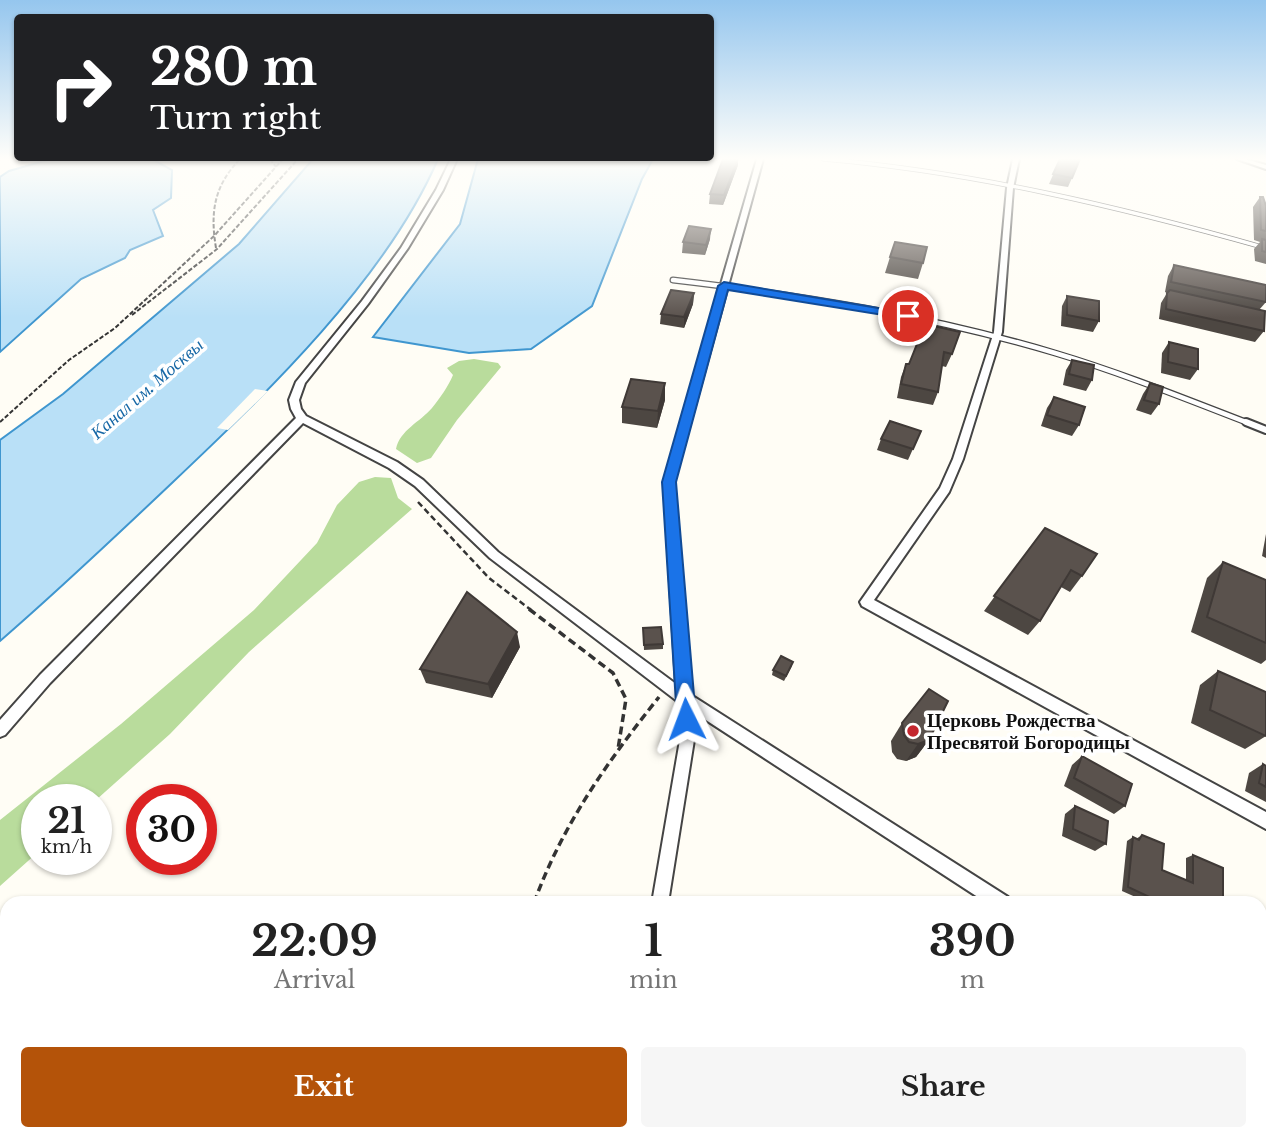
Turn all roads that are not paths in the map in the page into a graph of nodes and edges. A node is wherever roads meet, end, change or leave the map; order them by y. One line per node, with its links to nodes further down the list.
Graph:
1 (428, 212): 9 (street)
2 (745, 212): 7 (street)
3 (1008, 212): 8 (street)
4 (1134, 212): 5 (lane)
5 (1266, 248)
6 (673, 280): 7 (lane)
7 (724, 286): 8 (lane); 11 (street)
8 (996, 338): 10 (lane); 13 (street)
9 (302, 418): 11 (street); 12 (street)
10 (1266, 429)
11 (685, 699): 14 (street); 15 (street)
12 (0, 730)
13 (1266, 821)
14 (661, 896)
15 (991, 896)

